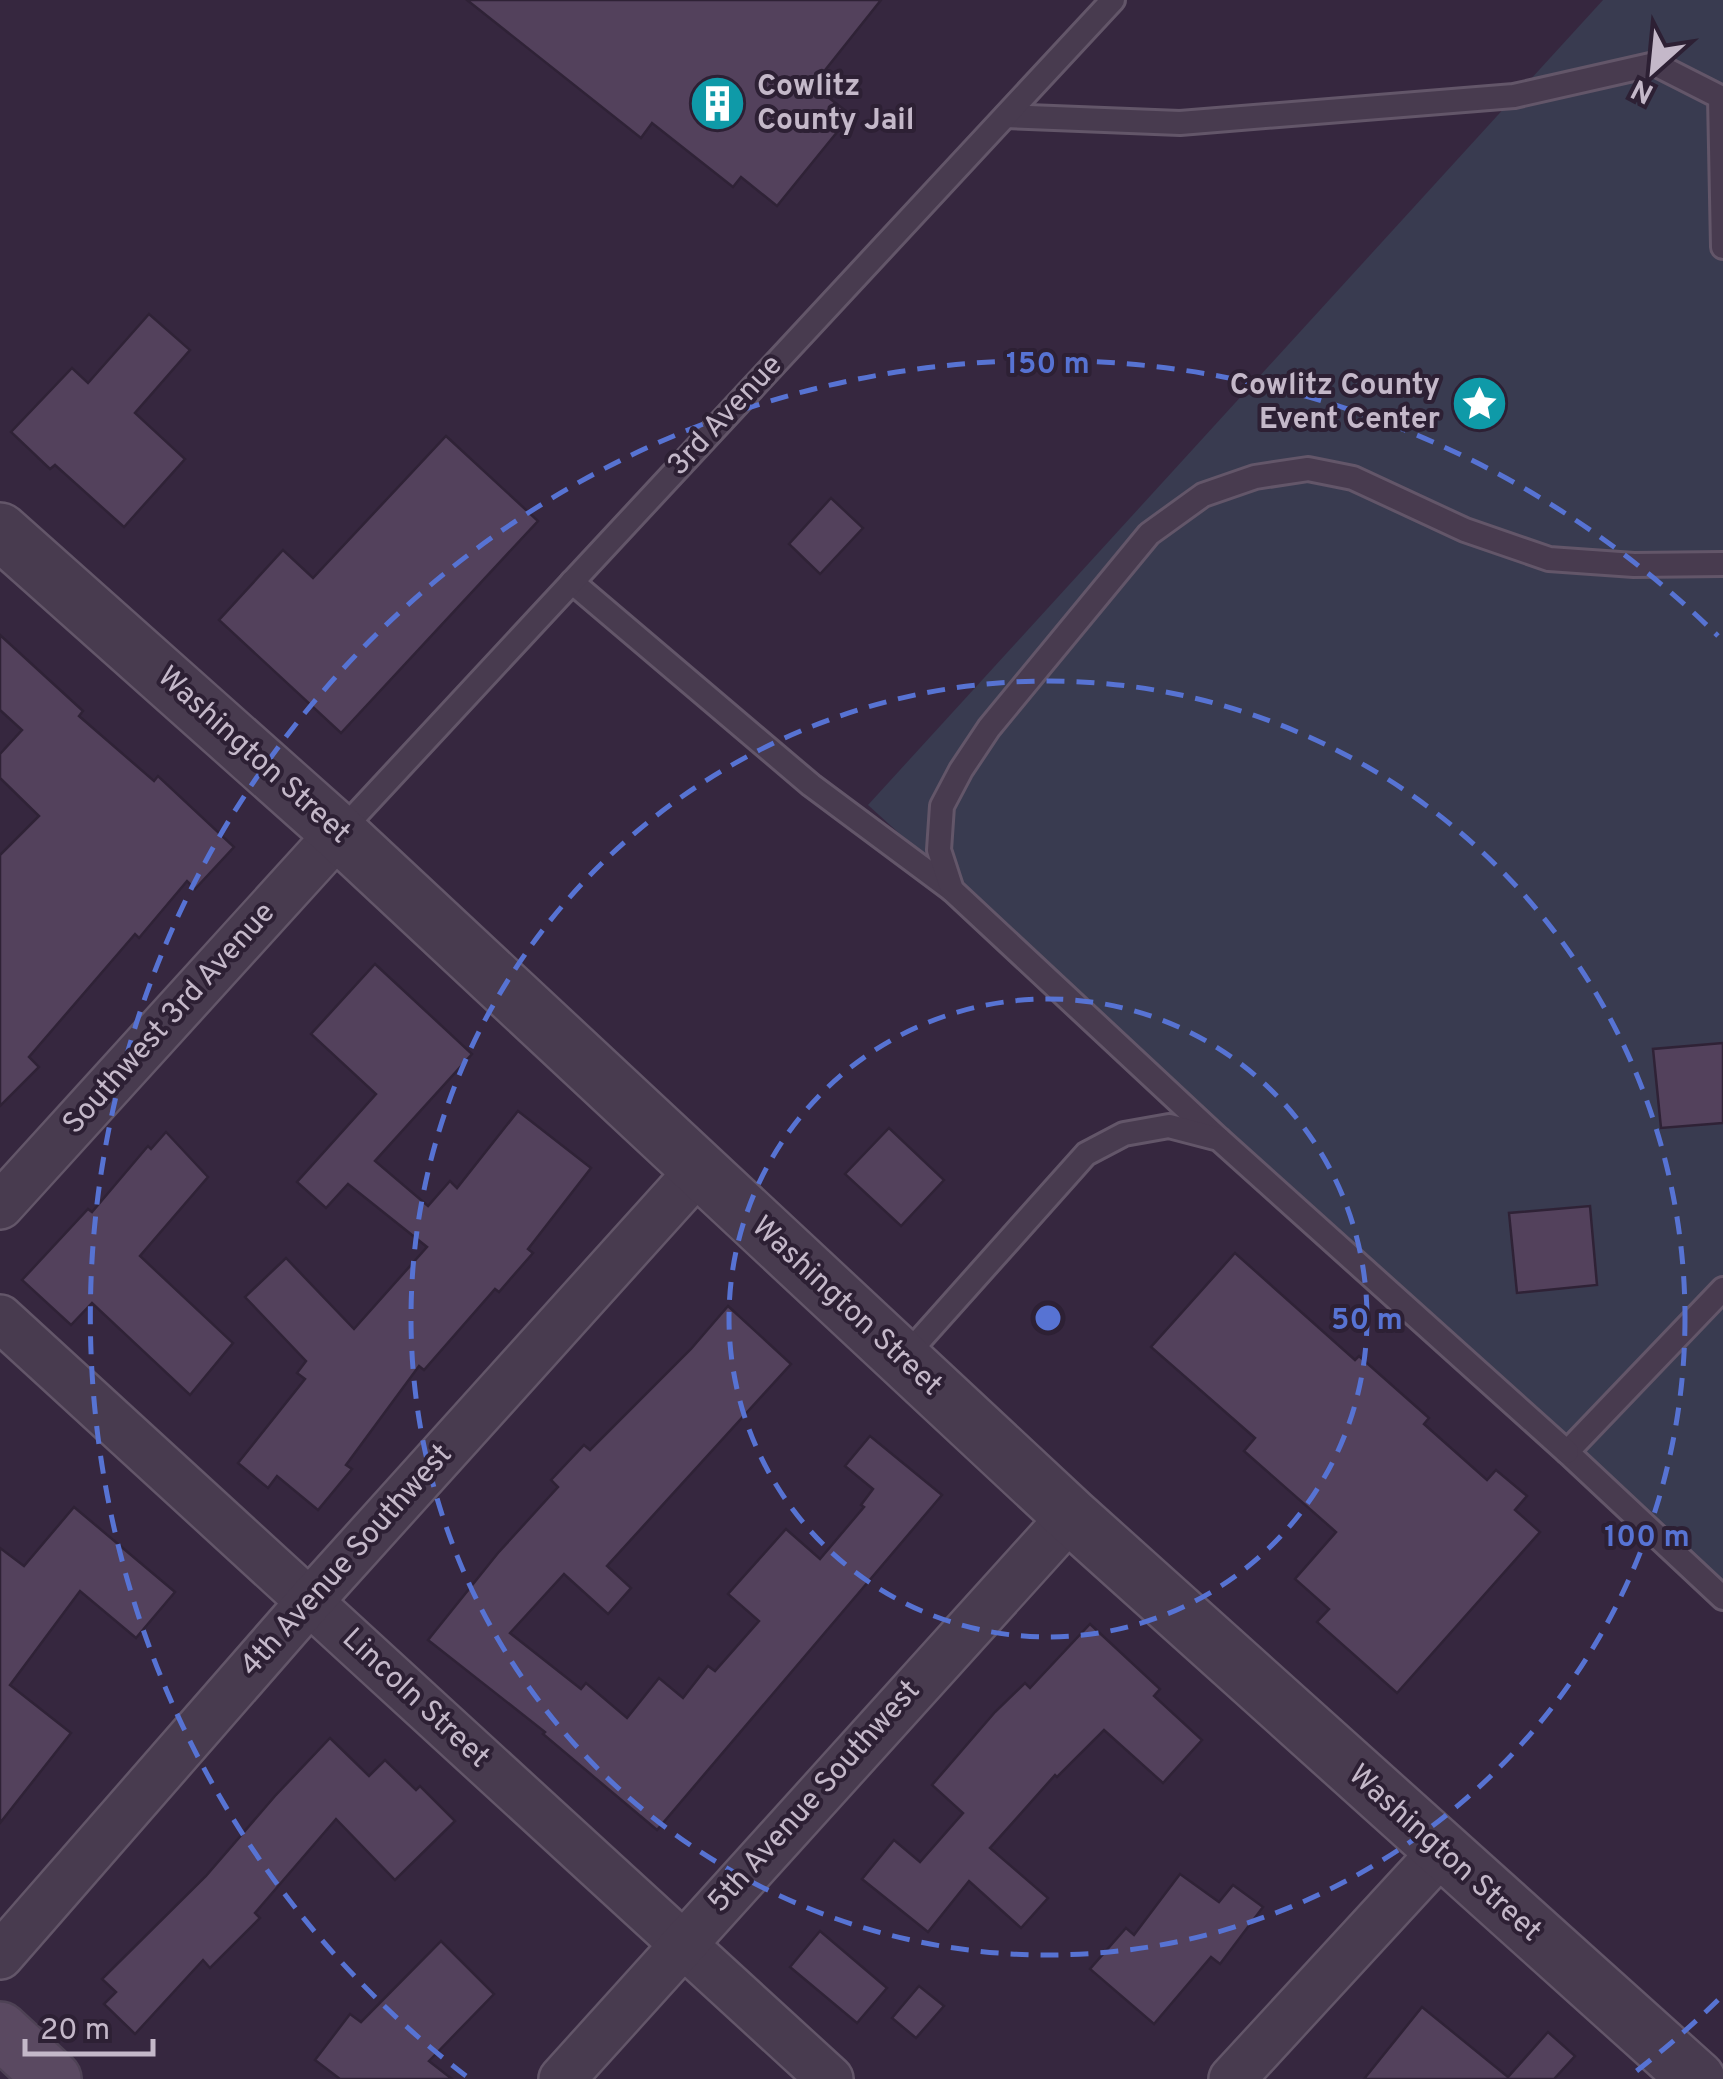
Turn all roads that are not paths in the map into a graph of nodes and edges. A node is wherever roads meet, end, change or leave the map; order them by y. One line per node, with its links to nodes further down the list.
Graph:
1 (1114, 0): 2 (lane, 3rd Avenue)
2 (1006, 116): 3 (lane); 6 (lane, 3rd Avenue)
3 (1722, 246)
4 (0, 530): 7 (street, Washington Street)
5 (1723, 564): 8 (lane)
6 (572, 582): 7 (lane, 3rd Avenue); 8 (lane)
7 (339, 833): 10 (street, Washington Street); 11 (street, Southwest 3rd Avenue)
8 (952, 890): 9 (lane)
9 (1218, 1139): 14 (lane); 15 (lane)
10 (698, 1171): 14 (street, Washington Street); 18 (street, 4th Avenue Southwest)
11 (0, 1206)
12 (1723, 1289): 15 (lane)
13 (0, 1318): 18 (street, Lincoln Street)
14 (902, 1360): 16 (street, Washington Street)
15 (1567, 1452): 17 (lane)
16 (1071, 1516): 19 (street, Washington Street); 20 (street, 5th Avenue Southwest)
17 (1723, 1598)
18 (310, 1601): 20 (street, Lincoln Street); 21 (street, 4th Avenue Southwest)
19 (1441, 1852): 26 (street); 27 (street, Washington Street)
20 (682, 1944): 24 (street, 5th Avenue Southwest); 25 (street, Lincoln Street)
21 (0, 1956)
22 (0, 2030): 23 (main road)
23 (53, 2079)
24 (562, 2079)
25 (830, 2079)
26 (1232, 2079)
27 (1696, 2079)

